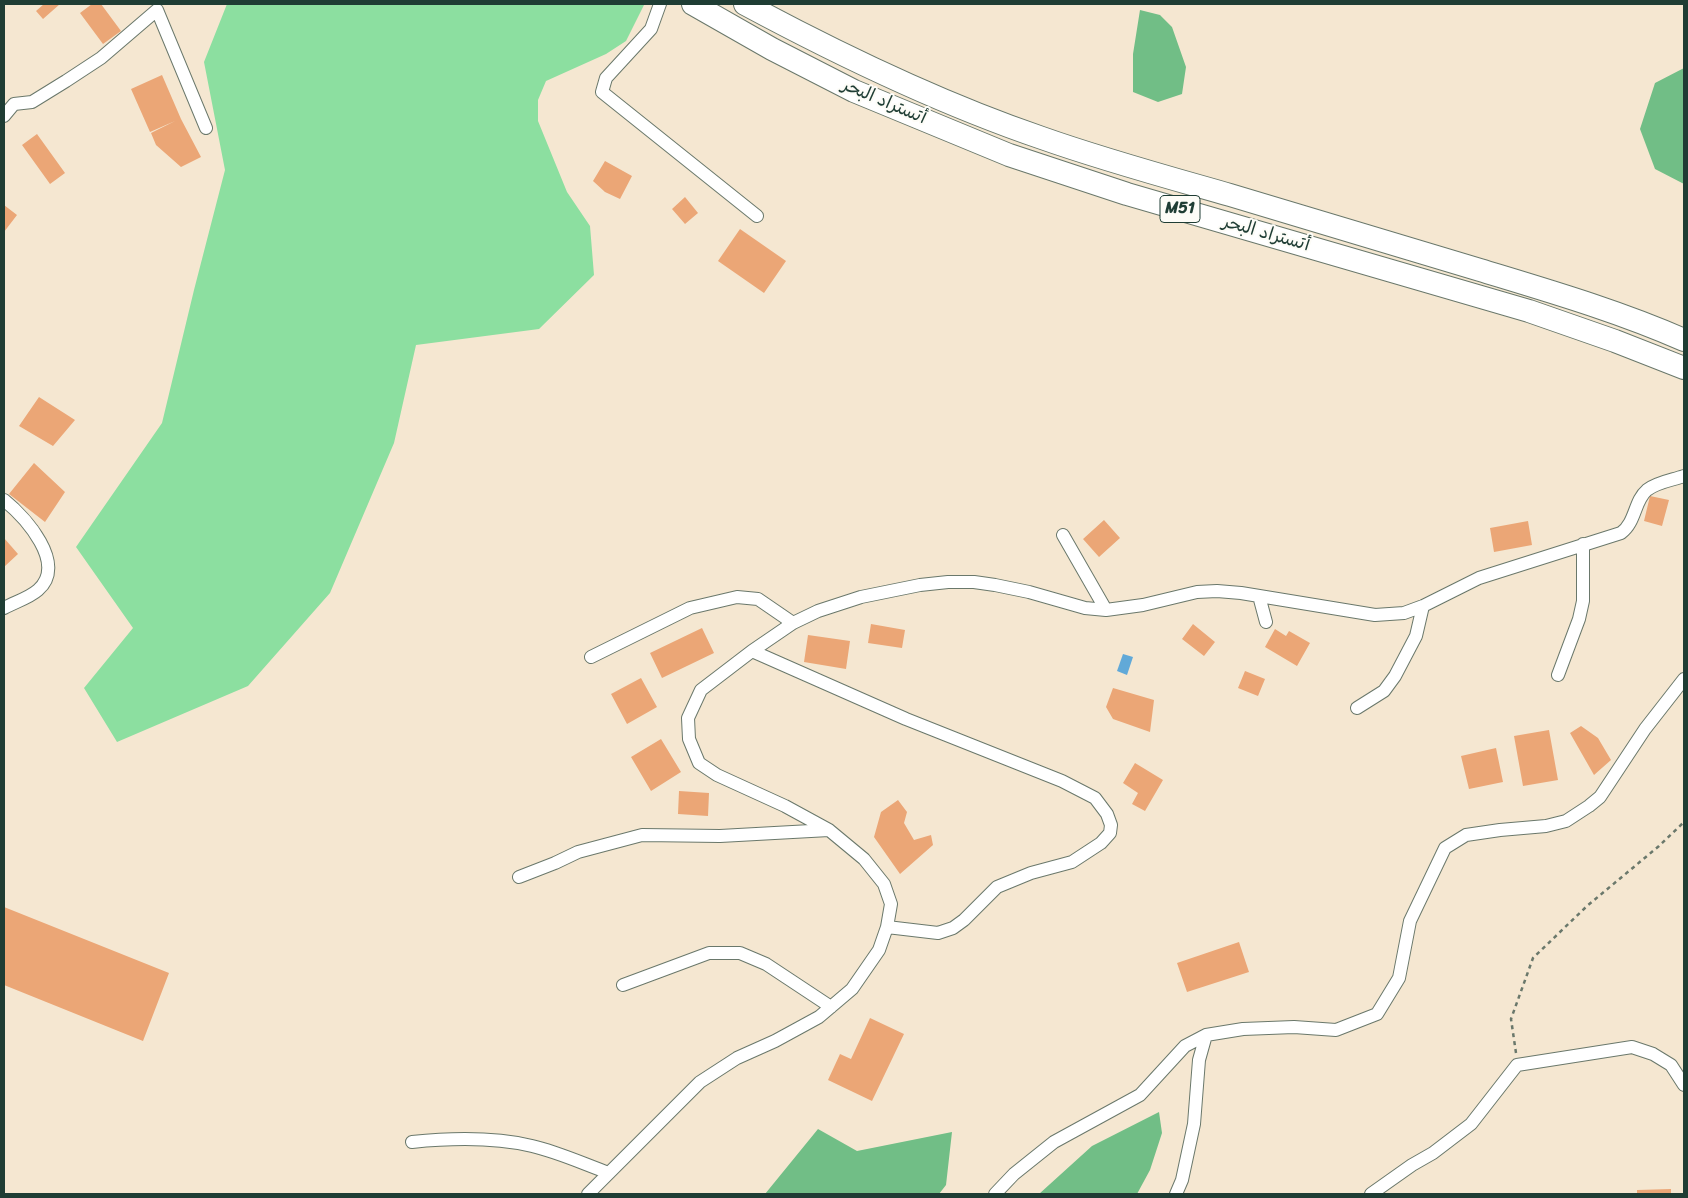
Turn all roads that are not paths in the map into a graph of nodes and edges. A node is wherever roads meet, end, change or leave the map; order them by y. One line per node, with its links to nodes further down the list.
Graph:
1 (660, 4): 7 (street)
2 (693, 4): 9 (highway, أتستراد البحر / M51)
3 (745, 4): 8 (highway, أتستراد البحر / M51)
4 (160, 7): 5 (street); 6 (street)
5 (4, 116)
6 (206, 128)
7 (757, 216)
8 (1684, 340)
9 (1684, 368)
10 (1684, 476): 13 (street)
11 (4, 500): 16 (street)
12 (1063, 535): 17 (street)
13 (1583, 544): 15 (street); 22 (street)
14 (1259, 596): 15 (street); 17 (street); 18 (street)
15 (1423, 606): 24 (street)
16 (4, 608)
17 (1106, 610): 19 (street)
18 (1266, 622)
19 (793, 623): 20 (street); 21 (street)
20 (752, 651): 25 (street); 27 (street)
21 (591, 657)
22 (1558, 675)
23 (1684, 679): 30 (street)
24 (1357, 708)
25 (829, 830): 26 (street); 27 (street)
26 (519, 877)
27 (887, 927): 29 (street)
28 (623, 985): 29 (street)
29 (831, 1007): 33 (street)
30 (1206, 1036): 35 (street); 36 (street)
31 (1684, 1085): 37 (street)
32 (412, 1142): 33 (street)
33 (609, 1173): 34 (street)
34 (588, 1194)
35 (995, 1194)
36 (1176, 1194)
37 (1371, 1194)

